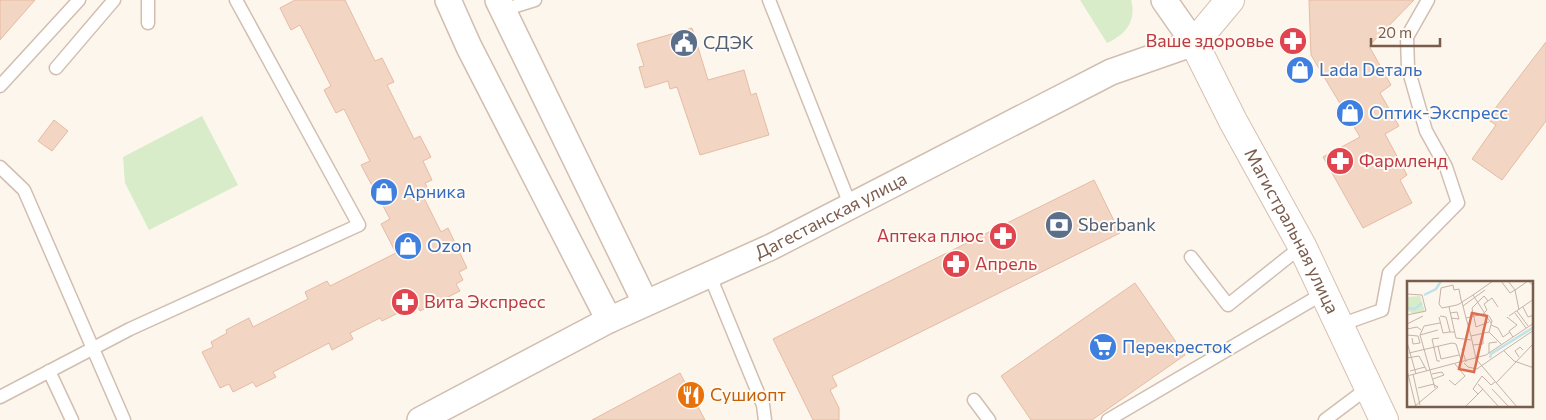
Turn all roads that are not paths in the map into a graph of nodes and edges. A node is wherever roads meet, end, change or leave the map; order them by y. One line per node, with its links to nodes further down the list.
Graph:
1 (79, 0): 15 (lane)
2 (114, 0): 14 (lane)
3 (148, 0): 12 (lane)
4 (236, 0): 25 (lane)
5 (448, 0): 23 (street)
6 (535, 0): 11 (lane)
7 (769, 0): 17 (lane)
8 (1164, 0): 13 (street)
9 (1230, 0): 13 (street)
10 (1428, 0): 24 (lane)
11 (500, 5): 22 (street)
12 (148, 23)
13 (1194, 43): 17 (street, Дагестанская улица); 18 (street, Магистральная улица)
14 (56, 68)
15 (0, 86)
16 (0, 167): 25 (lane)
17 (852, 206): 20 (street, Дагестанская улица)
18 (1302, 246): 19 (lane); 21 (street, Магистральная улица)
19 (1190, 257)
20 (710, 276): 22 (street, Дагестанская улица); 33 (lane)
21 (1324, 293): 24 (street, Магистральная улица); 35 (lane)
22 (645, 302): 23 (street, Дагестанская улица)
23 (609, 320): 32 (street, Дагестанская улица)
24 (1340, 325): 27 (street, Магистральная улица)
25 (92, 349): 26 (lane); 31 (lane)
26 (49, 371): 28 (lane); 30 (lane)
27 (1369, 387): 36 (lane); 37 (street, Магистральная улица)
28 (0, 397)
29 (974, 400): 34 (lane)
30 (72, 420)
31 (124, 420)
32 (420, 420)
33 (765, 420)
34 (989, 420)
35 (1108, 420)
36 (1324, 420)
37 (1384, 420)

